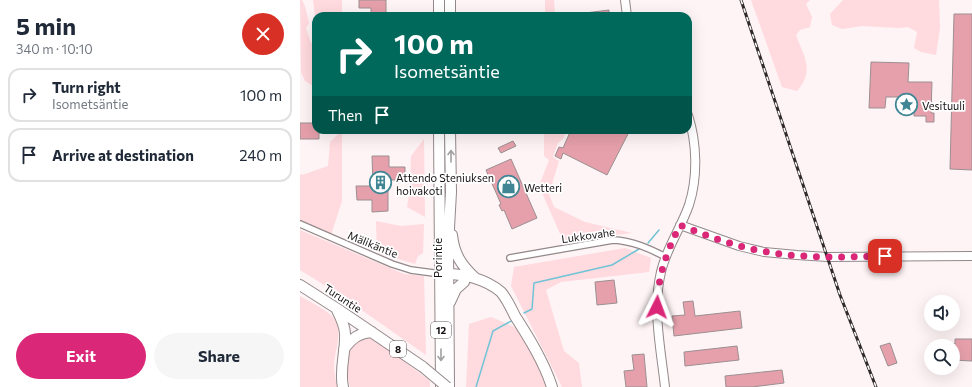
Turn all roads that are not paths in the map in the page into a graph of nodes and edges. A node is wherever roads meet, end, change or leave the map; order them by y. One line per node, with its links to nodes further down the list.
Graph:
1 (439, 0): 4 (highway)
2 (450, 0): 5 (highway)
3 (625, 0): 6 (main road)
4 (439, 12)
5 (450, 12)
6 (626, 12)
7 (692, 132): 12 (main road)
8 (439, 134): 16 (highway, Porintie / 12)
9 (450, 134): 10 (highway, Porintie / 12, one-way to 9)
10 (450, 218): 16 (highway, Porintie / 12); 17 (highway)
11 (300, 224): 16 (street, Mälikäntie)
12 (680, 225): 13 (main road); 14 (main road)
13 (972, 256)
14 (666, 257): 15 (street, Lukkovahe); 29 (main road)
15 (510, 258)
16 (447, 276): 17 (highway); 18 (highway); 20 (highway, Porintie / 12); 26 (highway, Porintie / 12, one-way to 26)
17 (475, 278): 22 (highway)
18 (464, 282): 20 (highway); 22 (highway)
19 (300, 285): 21 (highway, Turuntie / 8)
20 (449, 306): 27 (highway, Porintie / 12)
21 (336, 308): 23 (highway, Turuntie / 8); 24 (highway)
22 (512, 310): 28 (highway)
23 (372, 332): 24 (highway); 27 (highway, 8, bridge)
24 (344, 349): 25 (highway)
25 (343, 387)
26 (441, 387)
27 (448, 387)
28 (552, 387)
29 (665, 387)

